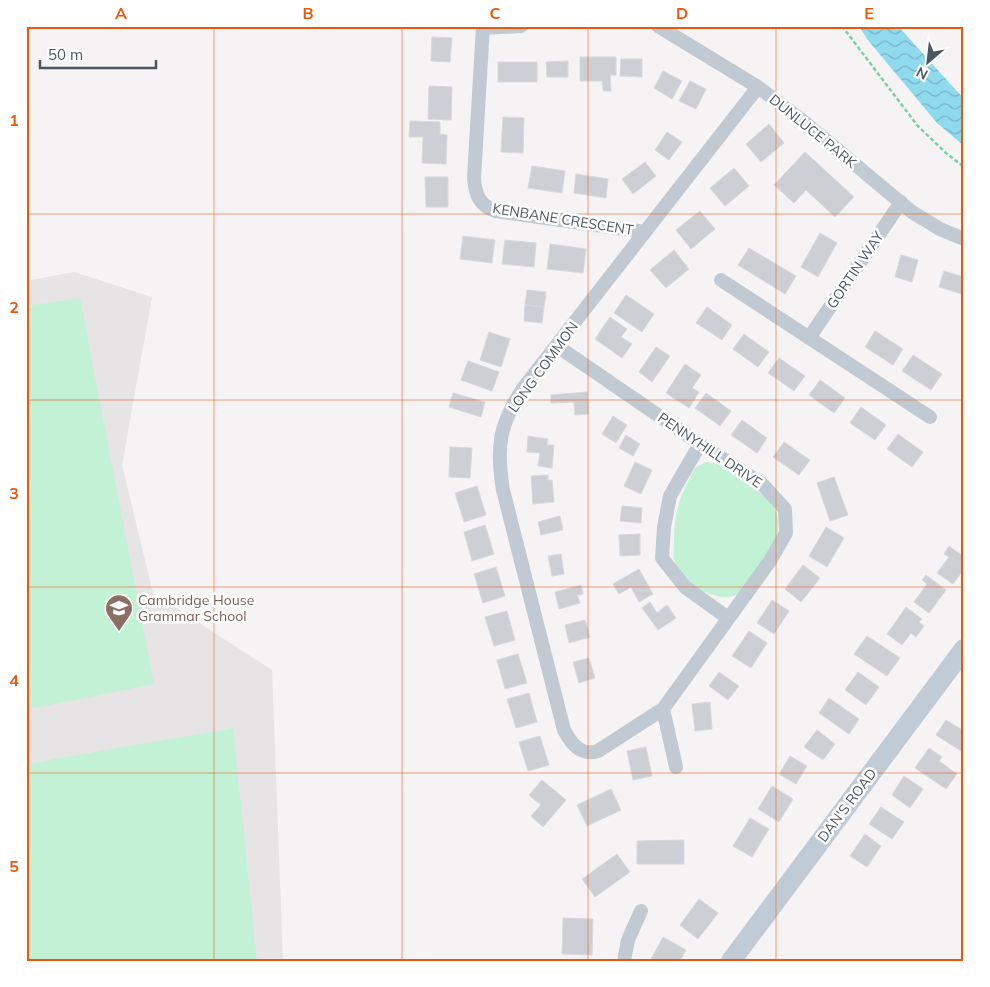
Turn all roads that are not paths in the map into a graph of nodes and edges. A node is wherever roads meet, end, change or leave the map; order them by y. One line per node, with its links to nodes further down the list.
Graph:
1 (522, 26): 3 (street)
2 (658, 26): 4 (street, DUNLUCE PARK)
3 (483, 27): 6 (street, KENBANE CRESCENT)
4 (758, 87): 5 (street, DUNLUCE PARK); 6 (street, LONG COMMON)
5 (901, 202): 7 (street, DUNLUCE PARK); 9 (street, GORTIN WAY)
6 (644, 232): 10 (street, LONG COMMON)
7 (964, 239)
8 (721, 280): 9 (street)
9 (809, 338): 11 (street)
10 (558, 346): 12 (street, PENNYHILL DRIVE); 16 (street, LONG COMMON)
11 (930, 417)
12 (700, 444): 13 (street); 13 (street, PENNYHILL DRIVE)
13 (728, 618): 15 (street, PENNYHILL DRIVE)
14 (964, 649): 20 (street, DAN'S ROAD)
15 (663, 710): 16 (street, PENNYHILL DRIVE); 17 (street)
16 (582, 752)
17 (676, 767)
18 (641, 911): 19 (street)
19 (624, 961)
20 (731, 961)

